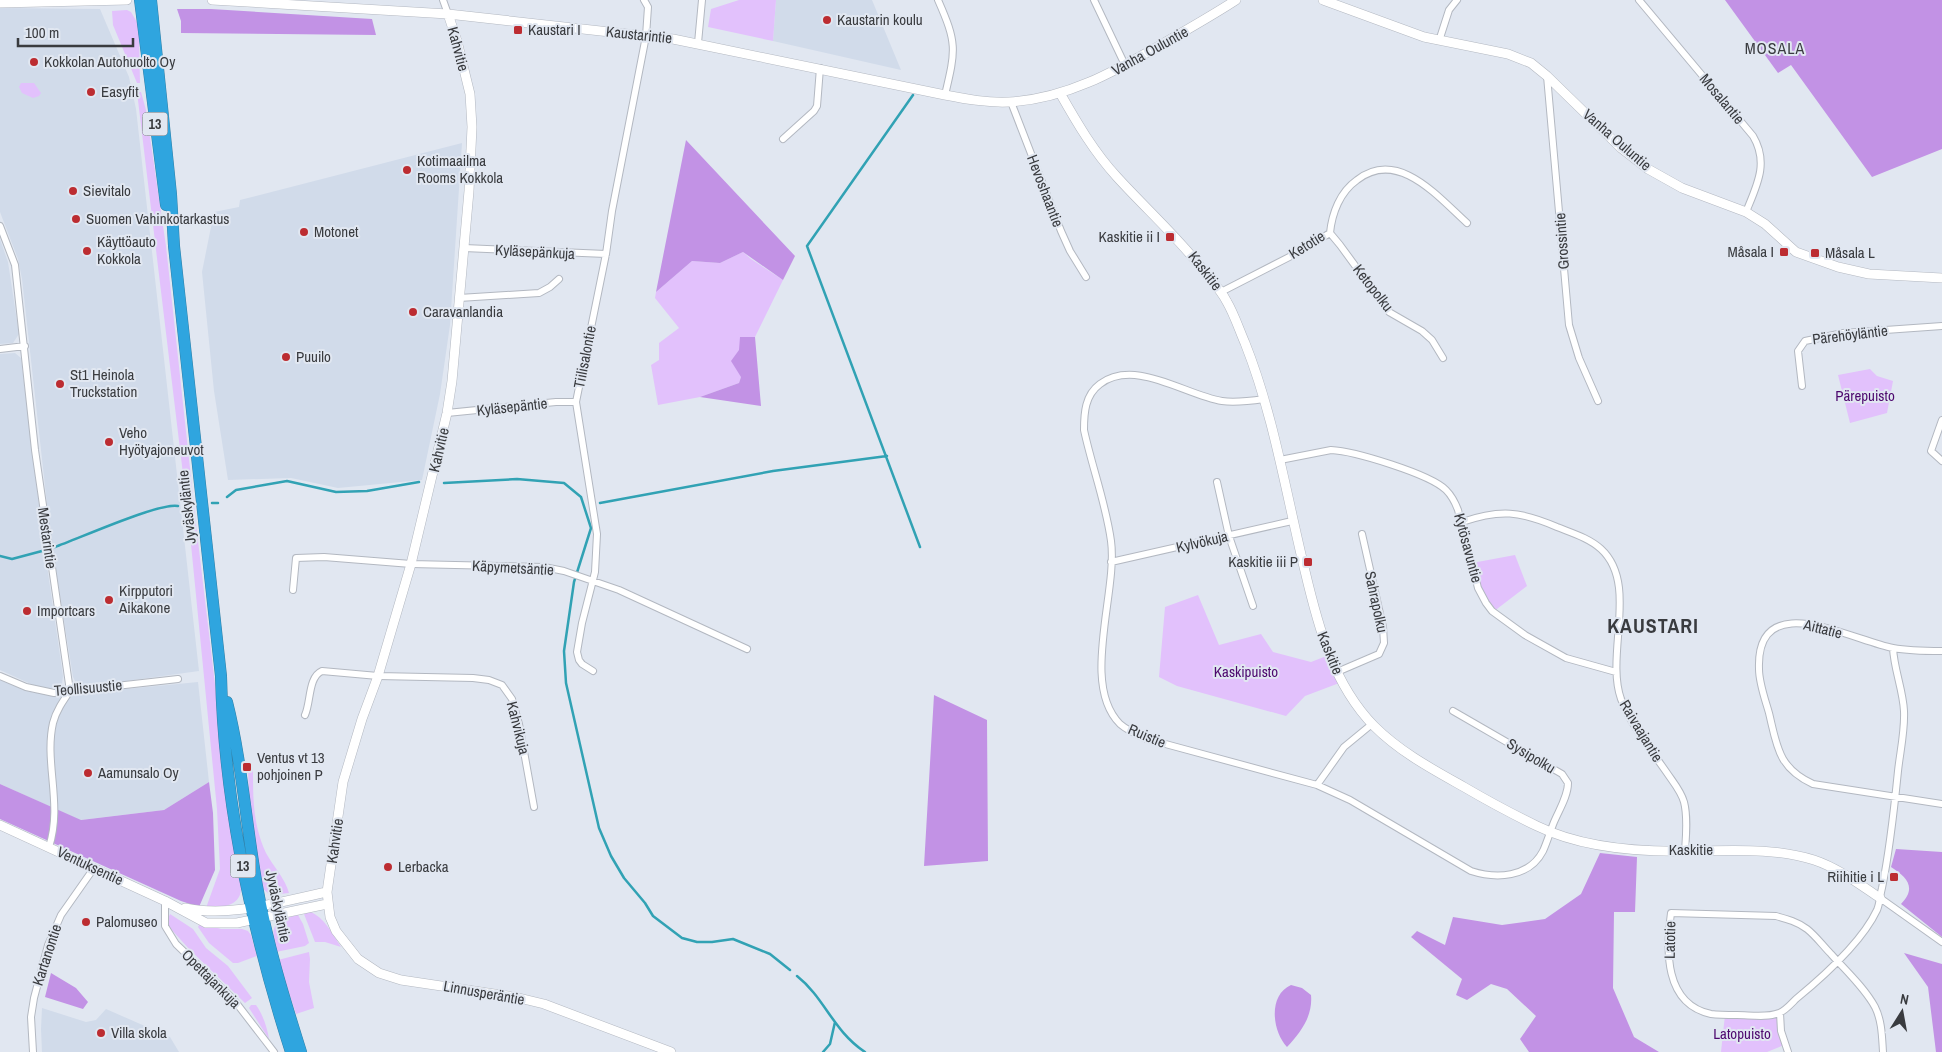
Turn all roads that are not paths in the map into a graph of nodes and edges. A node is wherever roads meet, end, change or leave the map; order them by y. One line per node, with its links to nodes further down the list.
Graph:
1 (127, 0): 15 (street)
2 (140, 0): 31 (highway, Jyväskyläntie / 13)
3 (152, 0): 31 (highway, Jyväskyläntie / 13)
4 (212, 0): 14 (street, Kaustarintie)
5 (443, 0): 16 (street, Kahvitie)
6 (644, 0): 17 (street, Tiilisalontie)
7 (702, 0): 19 (street)
8 (938, 0): 24 (street)
9 (1094, 0): 20 (street)
10 (1236, 0): 20 (street, Vanha Ouluntie)
11 (1323, 0): 18 (street, Vanha Ouluntie)
12 (1457, 0): 18 (street)
13 (1639, 0): 27 (street, Mosalantie)
14 (257, 1): 16 (street, Kaustarintie)
15 (0, 3)
16 (448, 14): 17 (street, Kaustarintie); 32 (street, Kahvitie)
17 (646, 36): 19 (street, Kaustarintie); 33 (street, Tiilisalontie)
18 (1439, 40): 22 (street, Vanha Ouluntie)
19 (698, 43): 21 (street, Kaustarintie)
20 (1125, 65): 23 (street, Vanha Ouluntie)
21 (820, 68): 24 (street, Kaustarintie); 26 (street)
22 (1547, 76): 27 (street, Vanha Ouluntie); 45 (street, Grossintie)
23 (1060, 93): 25 (street, Kaustarintie); 37 (street, Kaskitie)
24 (945, 95): 25 (street, Kaustarintie)
25 (1011, 102): 34 (street, Hevoshaantie)
26 (783, 139)
27 (1746, 212): 35 (street, Vanha Ouluntie)
28 (1468, 223): 30 (street, Ketotie)
29 (0, 226): 40 (street, Mestarintie)
30 (1330, 233): 37 (street, Ketotie); 42 (street, Ketopolku)
31 (174, 246): 87 (highway, Jyväskyläntie / 13)
32 (464, 248): 33 (street, Kyläsepänkuja); 38 (street, Kahvitie)
33 (606, 254): 46 (street, Tiilisalontie)
34 (1086, 277)
35 (1942, 278)
36 (558, 279): 38 (street)
37 (1220, 292): 44 (street, Kaskitie)
38 (459, 298): 47 (street, Kahvitie)
39 (1942, 326): 43 (street, Pärehöyläntie)
40 (25, 346): 41 (street); 70 (street, Mestarintie)
41 (0, 349)
42 (1443, 358)
43 (1802, 386)
44 (1264, 399): 49 (street, Kaskitie); 56 (street, Ruistie)
45 (1598, 401)
46 (576, 402): 47 (street, Kyläsepäntie); 58 (street, Tiilisalontie)
47 (447, 414): 57 (street, Kahvitie)
48 (1942, 420): 50 (street)
49 (1280, 460): 52 (street, Kaskitie); 53 (street, Kytösavuntie)
50 (1942, 461)
51 (1216, 482): 55 (street)
52 (1292, 521): 55 (street, Kylvökuja); 65 (street, Kaskitie)
53 (1462, 522): 66 (street, Kytösavuntie); 66 (street, Raivaajantie)
54 (1362, 534): 65 (street, Sahrapolku)
55 (1229, 536): 56 (street, Kylvökuja); 60 (street)
56 (1111, 562): 74 (street, Ruistie)
57 (412, 564): 58 (street, Käpymetsäntie); 59 (street, Käpymetsäntie); 68 (street, Kahvitie)
58 (593, 580): 62 (street, Käpymetsäntie); 64 (street, Tiilisalontie)
59 (294, 590)
60 (1253, 606)
61 (1893, 648): 63 (street, Aittatie); 75 (street); 75 (street, Aittatie)
62 (746, 649)
63 (1942, 652)
64 (593, 670)
65 (1337, 672): 73 (street, Kaskitie)
66 (1616, 672): 81 (street, Raivaajantie)
67 (0, 676): 70 (street, Teollisuustie)
68 (378, 676): 72 (street); 77 (street, Kahvikuja); 83 (street, Kahvitie)
69 (178, 679): 70 (street, Teollisuustie)
70 (70, 691): 80 (street)
71 (1453, 710): 79 (street, Sysipolku)
72 (305, 714)
73 (1372, 724): 74 (street); 79 (street, Kaskitie)
74 (1317, 785): 79 (street, Ruistie)
75 (1895, 798): 76 (street, Aittatie); 84 (street)
76 (1942, 804)
77 (534, 807)
78 (0, 825): 80 (street, Ventuksentie)
79 (1552, 828): 81 (street, Kaskitie)
80 (49, 847): 82 (street, Ventuksentie)
81 (1685, 851): 84 (street, Kaskitie)
82 (94, 868): 85 (street, Ventuksentie); 93 (street, Kartanontie)
83 (327, 892): 86 (street, Linnusperäntie); 87 (street)
84 (1880, 898): 90 (street); 91 (street)
85 (166, 901): 88 (street, Ventuksentie); 94 (street, Opettajankuja)
86 (327, 904): 89 (street); 97 (street, Linnusperäntie)
87 (256, 906): 88 (street, Ventuksentie); 89 (highway, Jyväskyläntie / 13)
88 (179, 907): 89 (street, Ventuksentie)
89 (259, 919): 95 (highway, Jyväskyläntie / 13); 96 (highway, Jyväskyläntie / 13)
90 (1942, 942)
91 (1837, 961): 92 (street); 92 (street, Latotie); 99 (street)
92 (1780, 1013): 98 (street)
93 (32, 1052)
94 (274, 1052)
95 (291, 1052)
96 (301, 1052)
97 (671, 1052)
98 (1788, 1052)
99 (1883, 1052)

